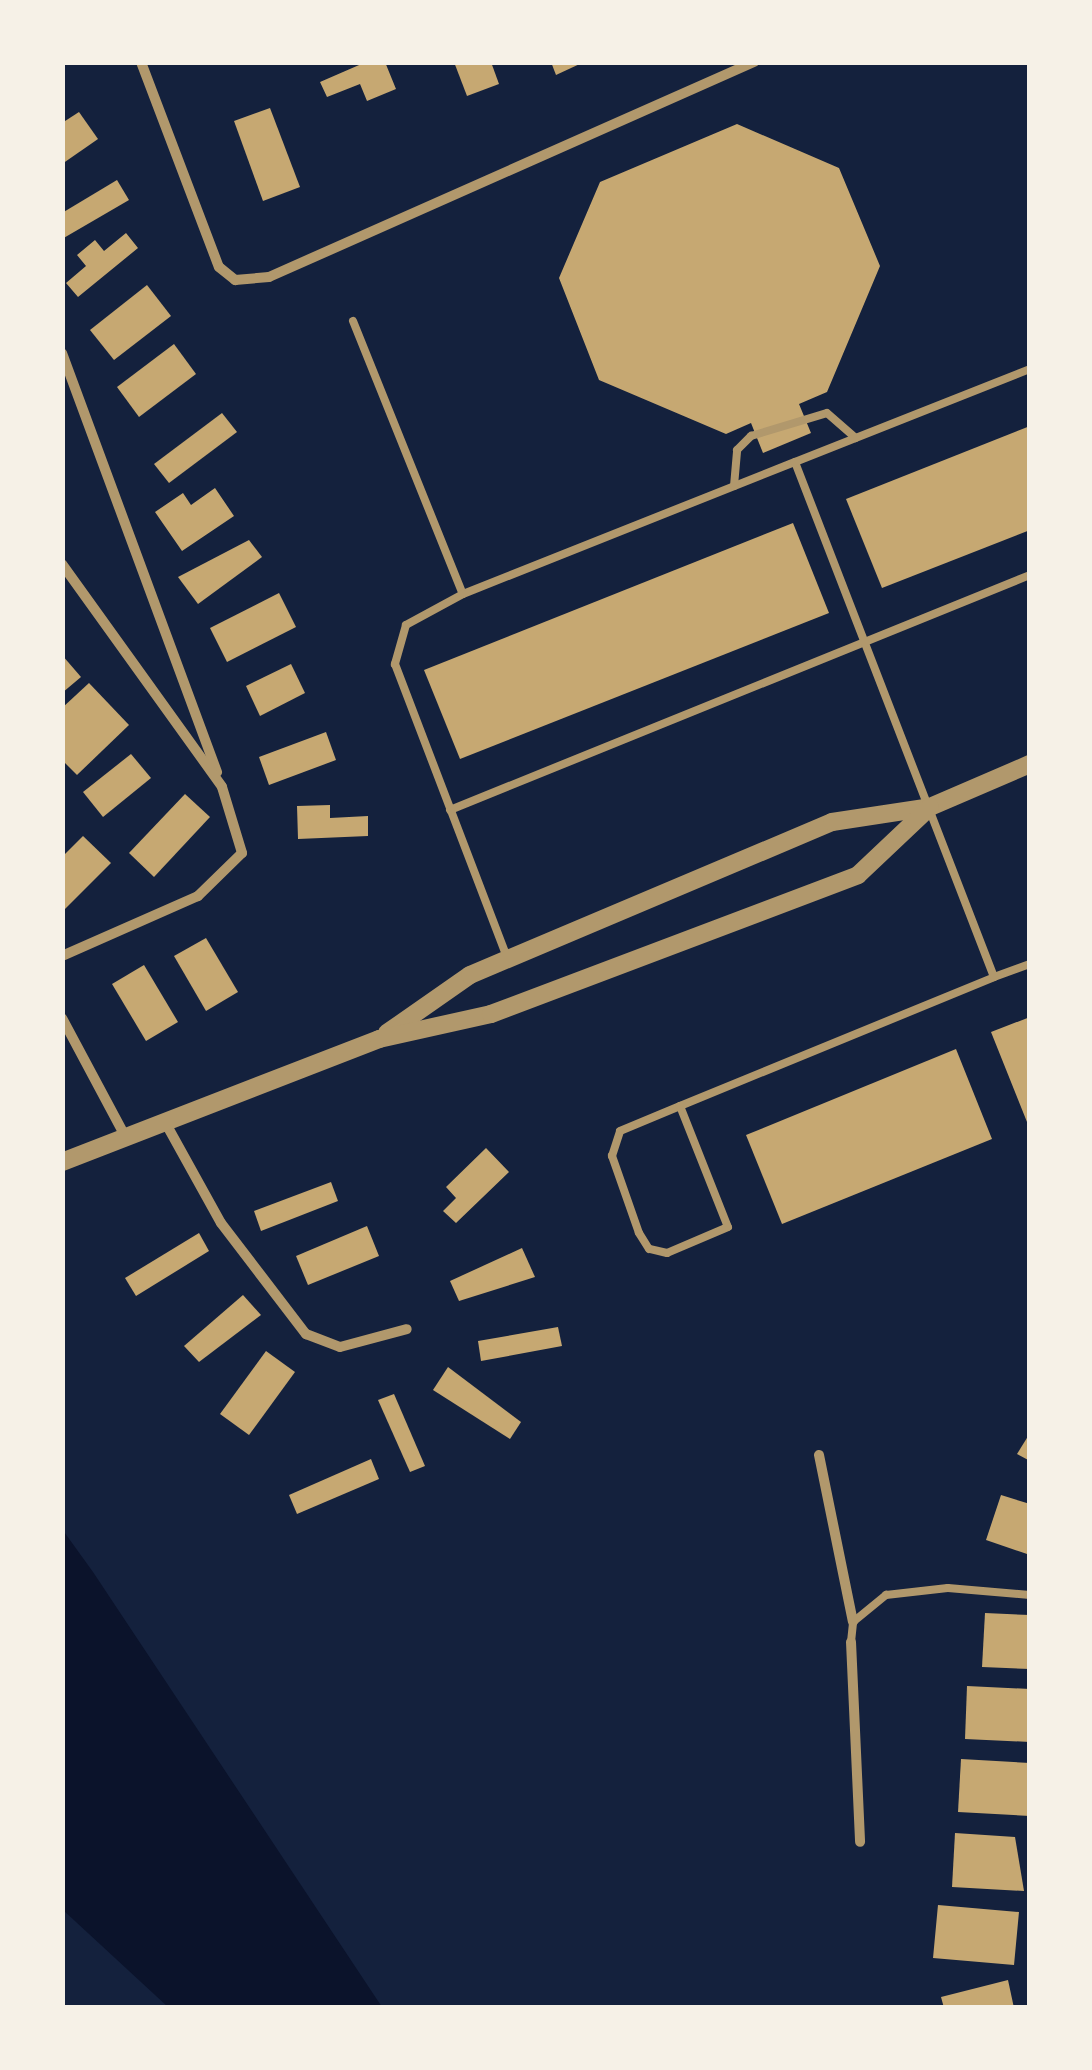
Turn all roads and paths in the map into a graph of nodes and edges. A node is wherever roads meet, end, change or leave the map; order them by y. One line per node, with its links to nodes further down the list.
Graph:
1 (141, 62): 2 (street)
2 (754, 62)
3 (353, 321): 11 (lane)
4 (62, 353): 14 (street)
5 (1030, 370): 6 (lane)
6 (856, 438): 7 (lane); 8 (lane)
7 (795, 462): 8 (lane); 12 (lane)
8 (734, 486): 11 (lane)
9 (62, 564): 14 (street)
10 (1030, 576): 12 (lane)
11 (464, 594): 16 (lane)
12 (864, 641): 15 (lane); 16 (lane)
13 (1030, 764): 15 (street)
14 (222, 787): 17 (street)
15 (930, 806): 18 (street); 20 (lane); 22 (street)
16 (450, 810): 18 (lane)
17 (62, 956)
18 (508, 960): 22 (street)
19 (1030, 964): 20 (lane)
20 (994, 978): 23 (lane)
21 (62, 1018): 25 (street)
22 (379, 1038): 24 (street)
23 (680, 1106): 23 (lane)
24 (165, 1122): 25 (street); 27 (street)
25 (126, 1138): 26 (street)
26 (62, 1162)
27 (407, 1329)
28 (819, 1455): 30 (street)
29 (1030, 1595): 30 (lane)
30 (853, 1622): 31 (lane)
31 (851, 1642): 32 (street)
32 (860, 1842)

